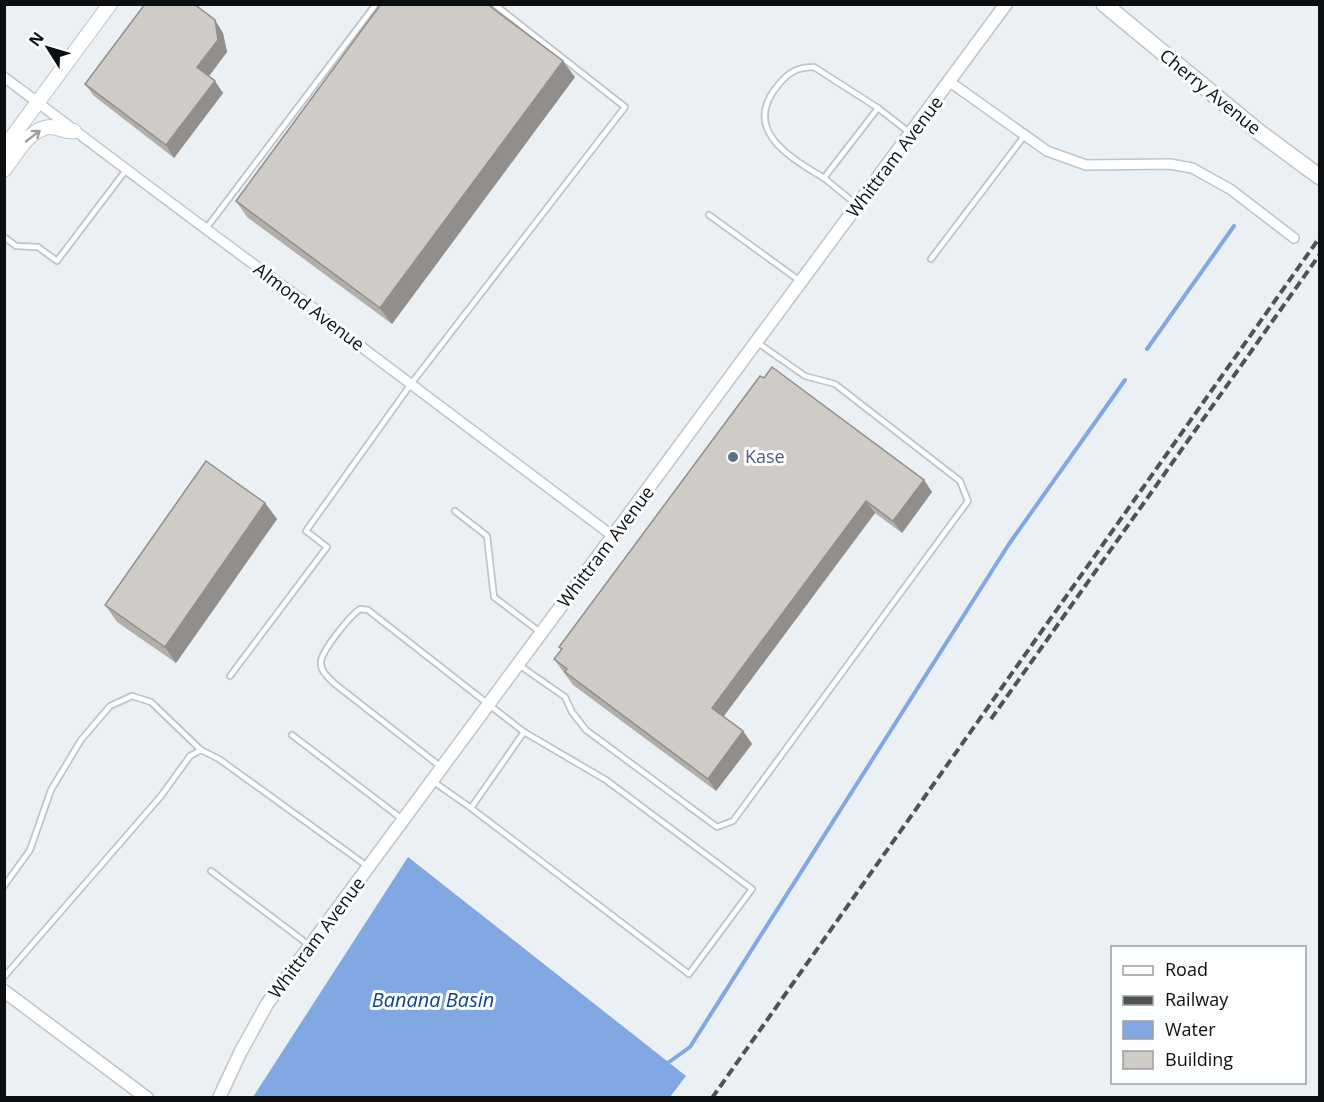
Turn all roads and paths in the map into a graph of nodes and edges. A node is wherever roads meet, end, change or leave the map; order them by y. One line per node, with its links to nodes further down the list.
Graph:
1 (110, 4): 8 (main road)
2 (376, 4): 20 (lane)
3 (494, 4): 26 (lane)
4 (1006, 4): 7 (street, Whittram Avenue)
5 (1104, 4): 16 (main road, Cherry Avenue)
6 (4, 77): 8 (street, Almond Avenue)
7 (950, 82): 11 (street, Whittram Avenue); 12 (street)
8 (37, 104): 10 (street, Almond Avenue); 13 (main road)
9 (878, 108): 11 (lane); 17 (lane); 17 (lane)
10 (74, 131): 14 (main road, one-way to 10); 15 (street, Almond Avenue)
11 (912, 134): 18 (street, Whittram Avenue)
12 (1025, 135): 22 (street); 23 (lane)
13 (4, 148)
14 (4, 170)
15 (126, 170): 20 (street, Almond Avenue); 21 (lane)
16 (1320, 177)
17 (824, 178): 18 (lane)
18 (859, 206): 24 (street, Whittram Avenue)
19 (709, 215): 24 (lane)
20 (206, 230): 26 (street, Almond Avenue)
21 (4, 237)
22 (1294, 238)
23 (931, 259)
24 (802, 283): 25 (street, Whittram Avenue)
25 (758, 343): 28 (street, Whittram Avenue); 30 (lane)
26 (411, 384): 28 (street, Almond Avenue); 31 (lane)
27 (455, 511): 29 (lane)
28 (614, 537): 29 (street, Whittram Avenue)
29 (542, 633): 30 (street, Whittram Avenue)
30 (519, 665): 32 (street, Whittram Avenue)
31 (230, 676)
32 (489, 705): 33 (lane); 36 (street, Whittram Avenue); 36 (lane)
33 (524, 732): 38 (lane); 38 (lane)
34 (292, 735): 39 (lane)
35 (201, 750): 40 (lane); 42 (lane); 44 (lane)
36 (443, 769): 37 (street, Whittram Avenue)
37 (434, 782): 38 (lane); 39 (street, Whittram Avenue)
38 (471, 808)
39 (404, 821): 40 (street, Whittram Avenue)
40 (369, 868): 43 (street, Whittram Avenue)
41 (211, 871): 43 (lane)
42 (4, 886)
43 (311, 946): 47 (street, Whittram Avenue)
44 (4, 978)
45 (4, 990): 46 (street)
46 (147, 1098)
47 (219, 1098)

